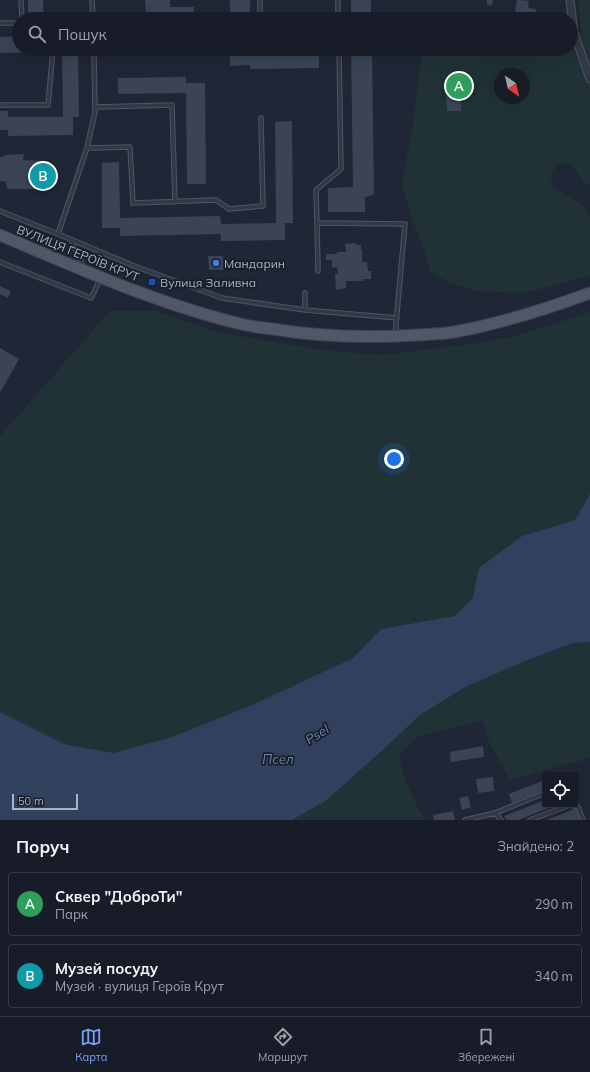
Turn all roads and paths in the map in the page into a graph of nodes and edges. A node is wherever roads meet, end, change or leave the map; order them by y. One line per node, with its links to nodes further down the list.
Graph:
1 (21, 0): 6 (lane)
2 (92, 0): 7 (lane)
3 (260, 0): 8 (lane)
4 (338, 0): 9 (lane)
5 (570, 0): 10 (street)
6 (22, 12)
7 (93, 12)
8 (260, 12)
9 (338, 12)
10 (571, 12)
11 (0, 23): 12 (lane)
12 (12, 23)
13 (578, 48): 17 (street)
14 (52, 56): 18 (lane)
15 (94, 56): 19 (lane)
16 (339, 56): 24 (lane)
17 (590, 79)
18 (0, 105)
19 (95, 107): 21 (lane); 22 (lane)
20 (261, 118): 22 (lane)
21 (87, 148): 22 (lane); 25 (lane)
22 (175, 202)
23 (0, 211): 25 (lane)
24 (317, 223): 30 (lane); 35 (lane)
25 (58, 234): 27 (lane)
26 (0, 235): 29 (main road, ВУЛИЦЯ ГЕРОЇВ КРУТ)
27 (71, 240): 29 (lane); 34 (lane)
28 (0, 262): 31 (lane)
29 (85, 271): 31 (main road, ВУЛИЦЯ ГЕРОЇВ КРУТ)
30 (318, 271)
31 (102, 278): 36 (main road, ВУЛИЦЯ ГЕРОЇВ КРУТ)
32 (305, 293): 34 (lane)
33 (590, 293): 36 (main road, ВУЛИЦЯ ГЕРОЇВ КРУТ)
34 (305, 310): 35 (lane)
35 (397, 318): 36 (lane)
36 (395, 336)
37 (542, 794): 38 (lane)
38 (495, 814): 39 (lane); 41 (lane)
39 (483, 818): 40 (lane)
40 (465, 820)
41 (501, 820)
42 (530, 820): 43 (lane)
43 (583, 820)

